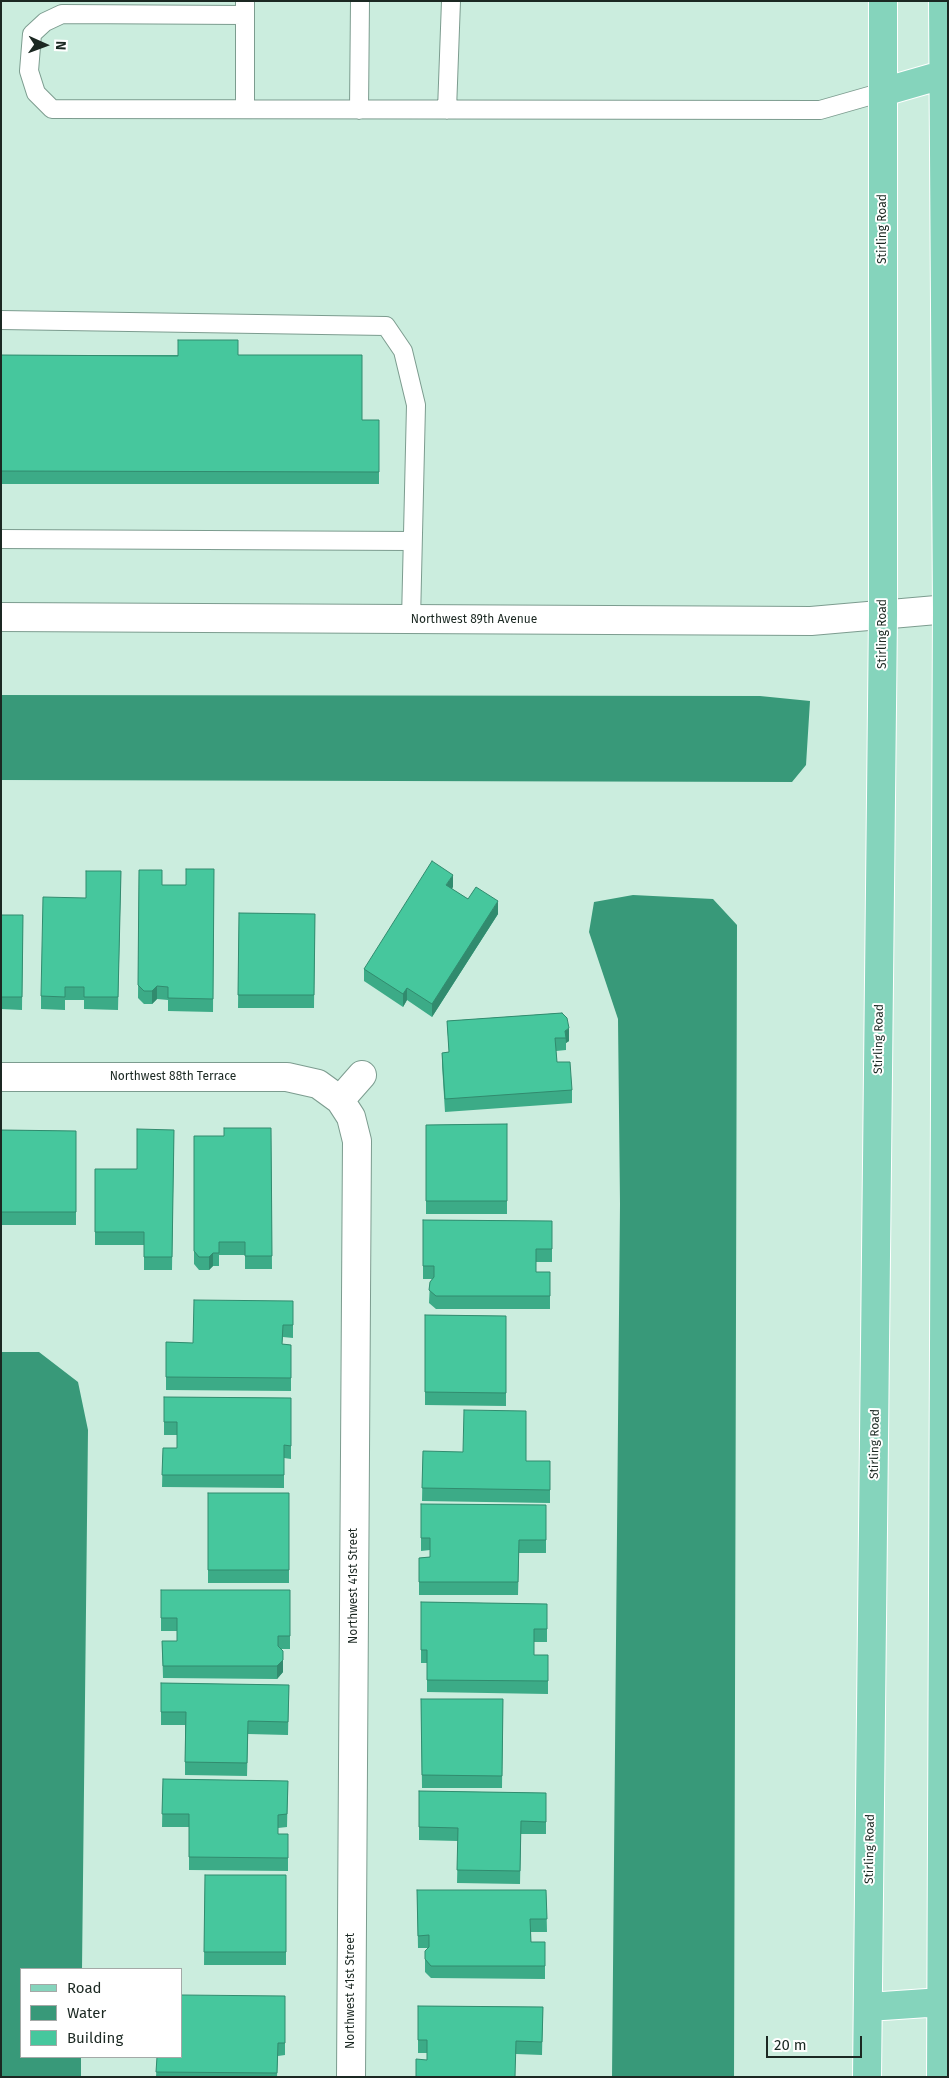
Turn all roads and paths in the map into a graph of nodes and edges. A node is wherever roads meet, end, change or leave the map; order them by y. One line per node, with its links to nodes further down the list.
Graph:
1 (360, 1): 9 (lane)
2 (451, 1): 10 (lane)
3 (883, 1): 7 (main road, Stirling Road)
4 (943, 1): 6 (main road)
5 (245, 8): 8 (lane); 8 (lane)
6 (945, 74): 7 (main road); 14 (main road)
7 (883, 92): 10 (lane); 15 (main road, Stirling Road)
8 (245, 108): 9 (lane)
9 (359, 110): 10 (lane)
10 (448, 110)
11 (1, 320): 13 (lane)
12 (1, 539): 13 (lane)
13 (411, 541): 17 (lane)
14 (947, 609): 15 (street, Northwest 89th Avenue); 21 (main road)
15 (883, 615): 17 (street, Northwest 89th Avenue); 23 (main road, Stirling Road)
16 (1, 617): 17 (street, Northwest 89th Avenue)
17 (411, 620)
18 (362, 1075): 20 (street)
19 (1, 1076): 20 (street, Northwest 88th Terrace)
20 (340, 1100): 24 (street, Northwest 41st Street)
21 (946, 1464): 22 (main road)
22 (946, 2002): 23 (main road); 26 (main road)
23 (868, 2007): 25 (main road, Stirling Road)
24 (350, 2077)
25 (867, 2077)
26 (941, 2077)

